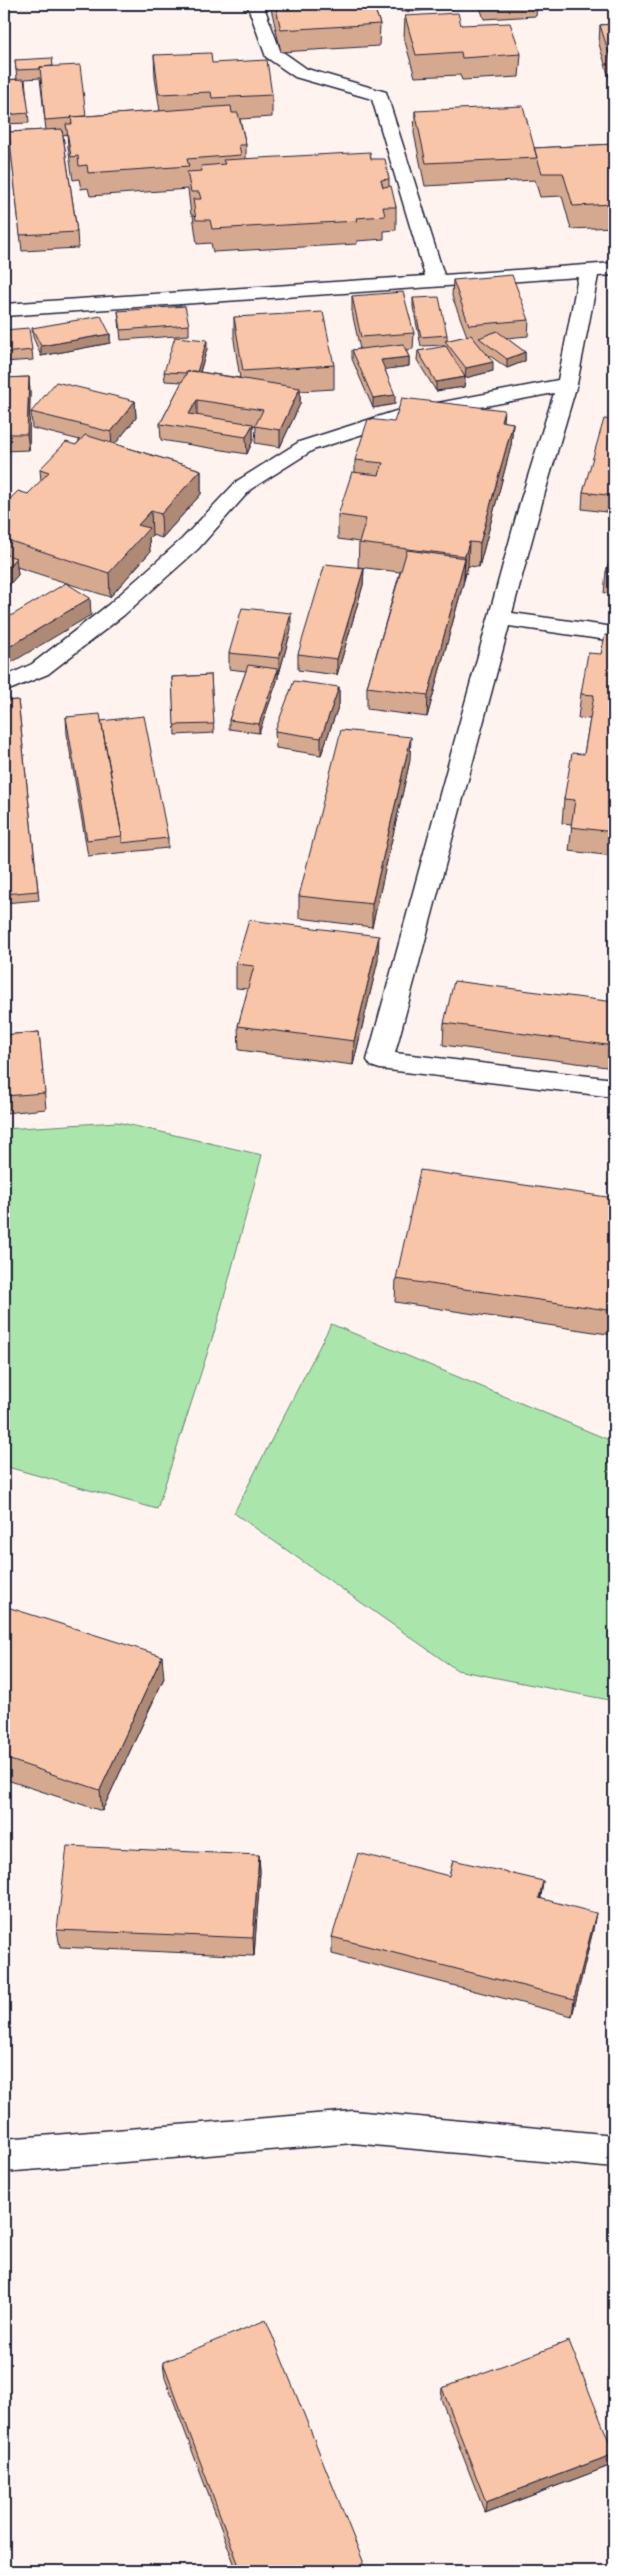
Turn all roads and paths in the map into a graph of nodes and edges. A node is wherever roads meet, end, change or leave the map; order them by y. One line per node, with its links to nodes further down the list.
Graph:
1 (255, 4): 4 (street)
2 (614, 269): 3 (street)
3 (589, 271): 4 (street); 6 (street)
4 (436, 280): 5 (street)
5 (4, 310)
6 (567, 384): 7 (street); 9 (street)
7 (500, 618): 8 (street); 10 (street)
8 (614, 634)
9 (4, 685)
10 (614, 1088)
11 (614, 2152): 12 (street)
12 (4, 2156)

